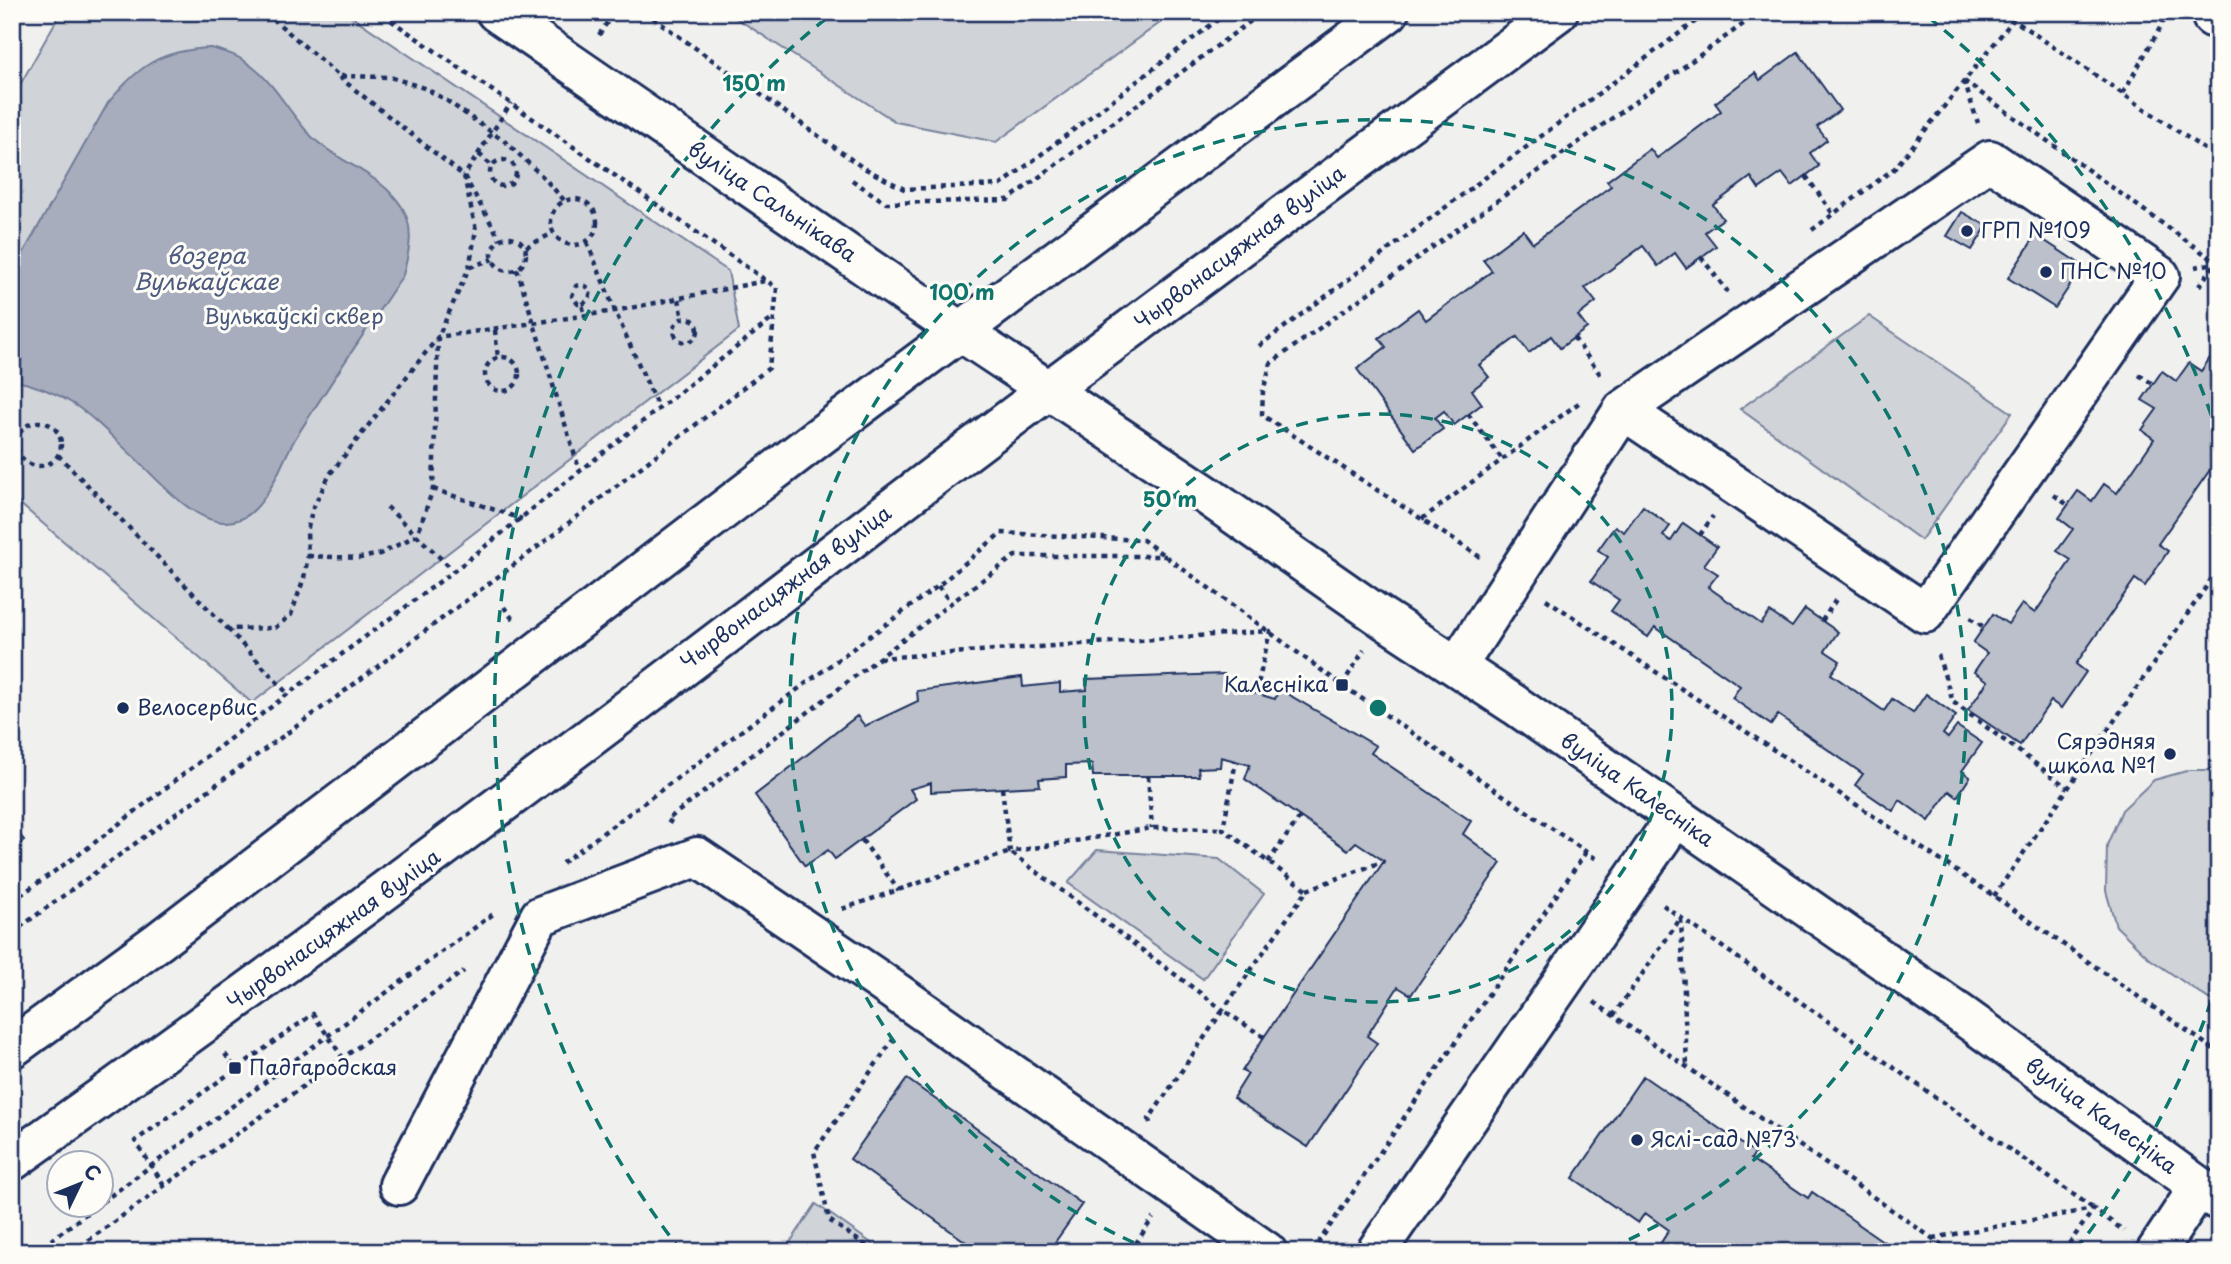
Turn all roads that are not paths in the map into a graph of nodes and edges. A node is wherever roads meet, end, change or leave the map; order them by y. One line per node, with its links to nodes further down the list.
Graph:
1 (496, 12): 4 (main road, вуліца Сальнікава)
2 (1389, 12): 4 (main road)
3 (1558, 12): 5 (main road, Чырвонасцяжная вуліца)
4 (961, 331): 5 (main road, вуліца Сальнікава); 9 (main road)
5 (1048, 391): 7 (main road, вуліца Калесніка); 10 (main road, Чырвонасцяжная вуліца)
6 (1615, 396): 6 (main road); 7 (main road)
7 (1457, 666): 8 (main road, вуліца Калесніка)
8 (1676, 817): 12 (main road, вуліца Калесніка); 15 (main road)
9 (12, 1048)
10 (12, 1161)
11 (400, 1185): 14 (main road)
12 (2209, 1194): 13 (main road)
13 (2145, 1245)
14 (1267, 1252)
15 (1376, 1252)

